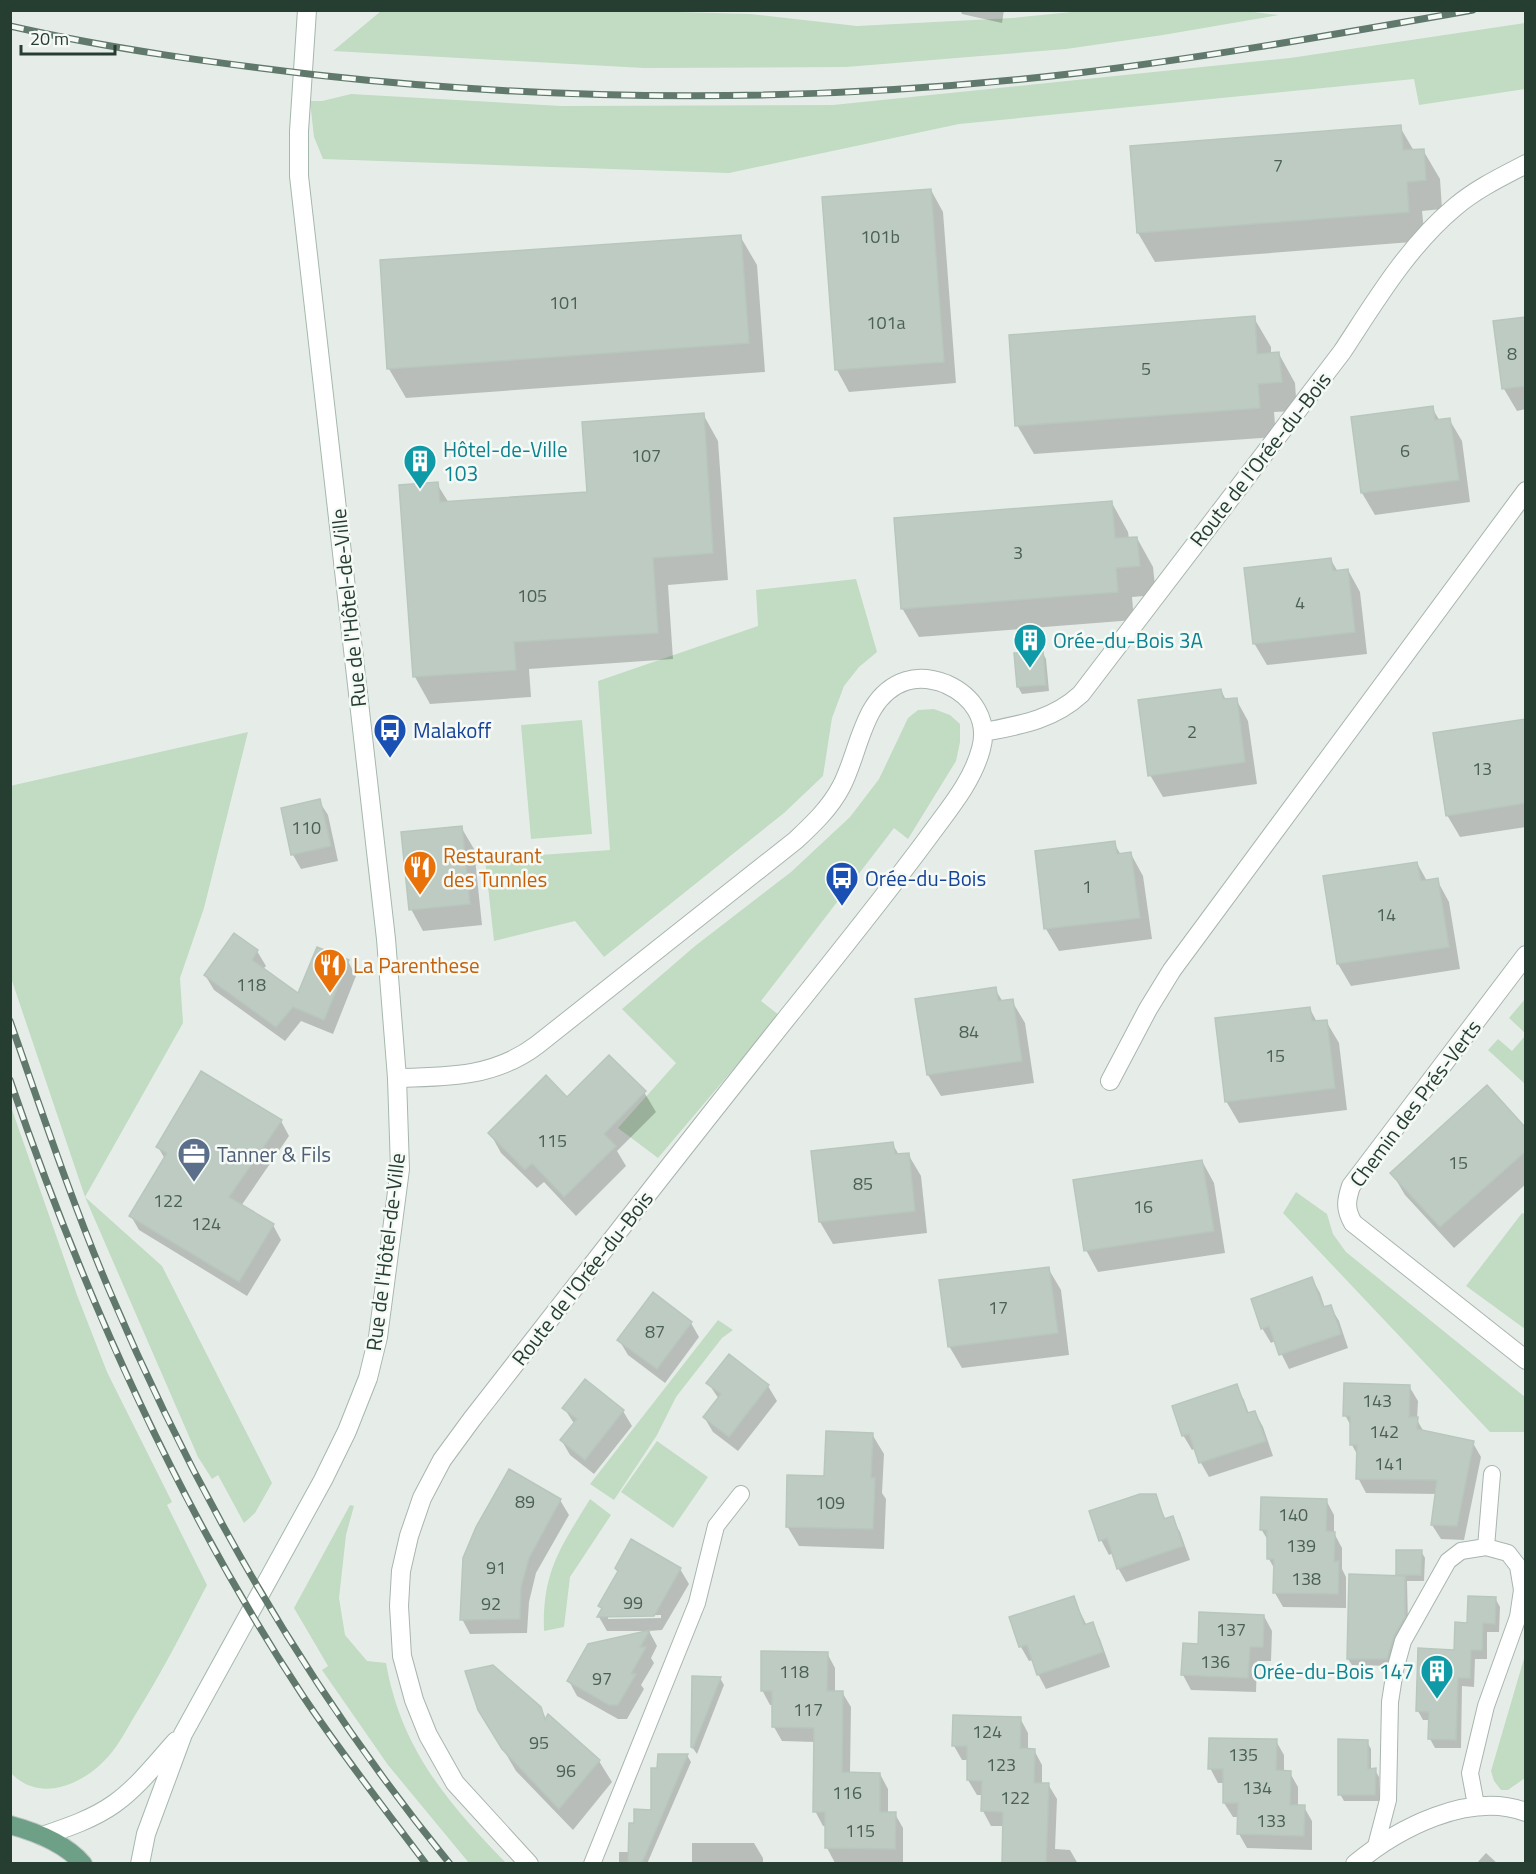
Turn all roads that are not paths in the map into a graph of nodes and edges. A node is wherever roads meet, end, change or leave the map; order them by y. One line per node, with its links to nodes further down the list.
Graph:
1 (307, 10): 6 (street, Rue de l'Hôtel-de-Ville)
2 (1526, 164): 4 (street, Route de l'Orée-du-Bois)
3 (1526, 491): 7 (street)
4 (984, 732): 6 (street); 20 (street, Route de l'Orée-du-Bois)
5 (1526, 956): 8 (street, Chemin des Prés-Verts)
6 (397, 1078): 12 (street, Rue de l'Hôtel-de-Ville)
7 (1110, 1081)
8 (1526, 1360)
9 (1492, 1474): 11 (lane)
10 (741, 1494): 21 (lane)
11 (1486, 1547): 13 (lane); 17 (lane)
12 (183, 1734): 16 (street, Rue de l'Hôtel-de-Ville); 19 (street, Rue de l'Hôtel-de-Ville)
13 (1476, 1806): 14 (street); 17 (street)
14 (1524, 1809)
15 (10, 1825): 16 (main road)
16 (42, 1836): 18 (main road)
17 (1376, 1846): 22 (street)
18 (82, 1863)
19 (140, 1863)
20 (529, 1863)
21 (592, 1863)
22 (1355, 1863)

